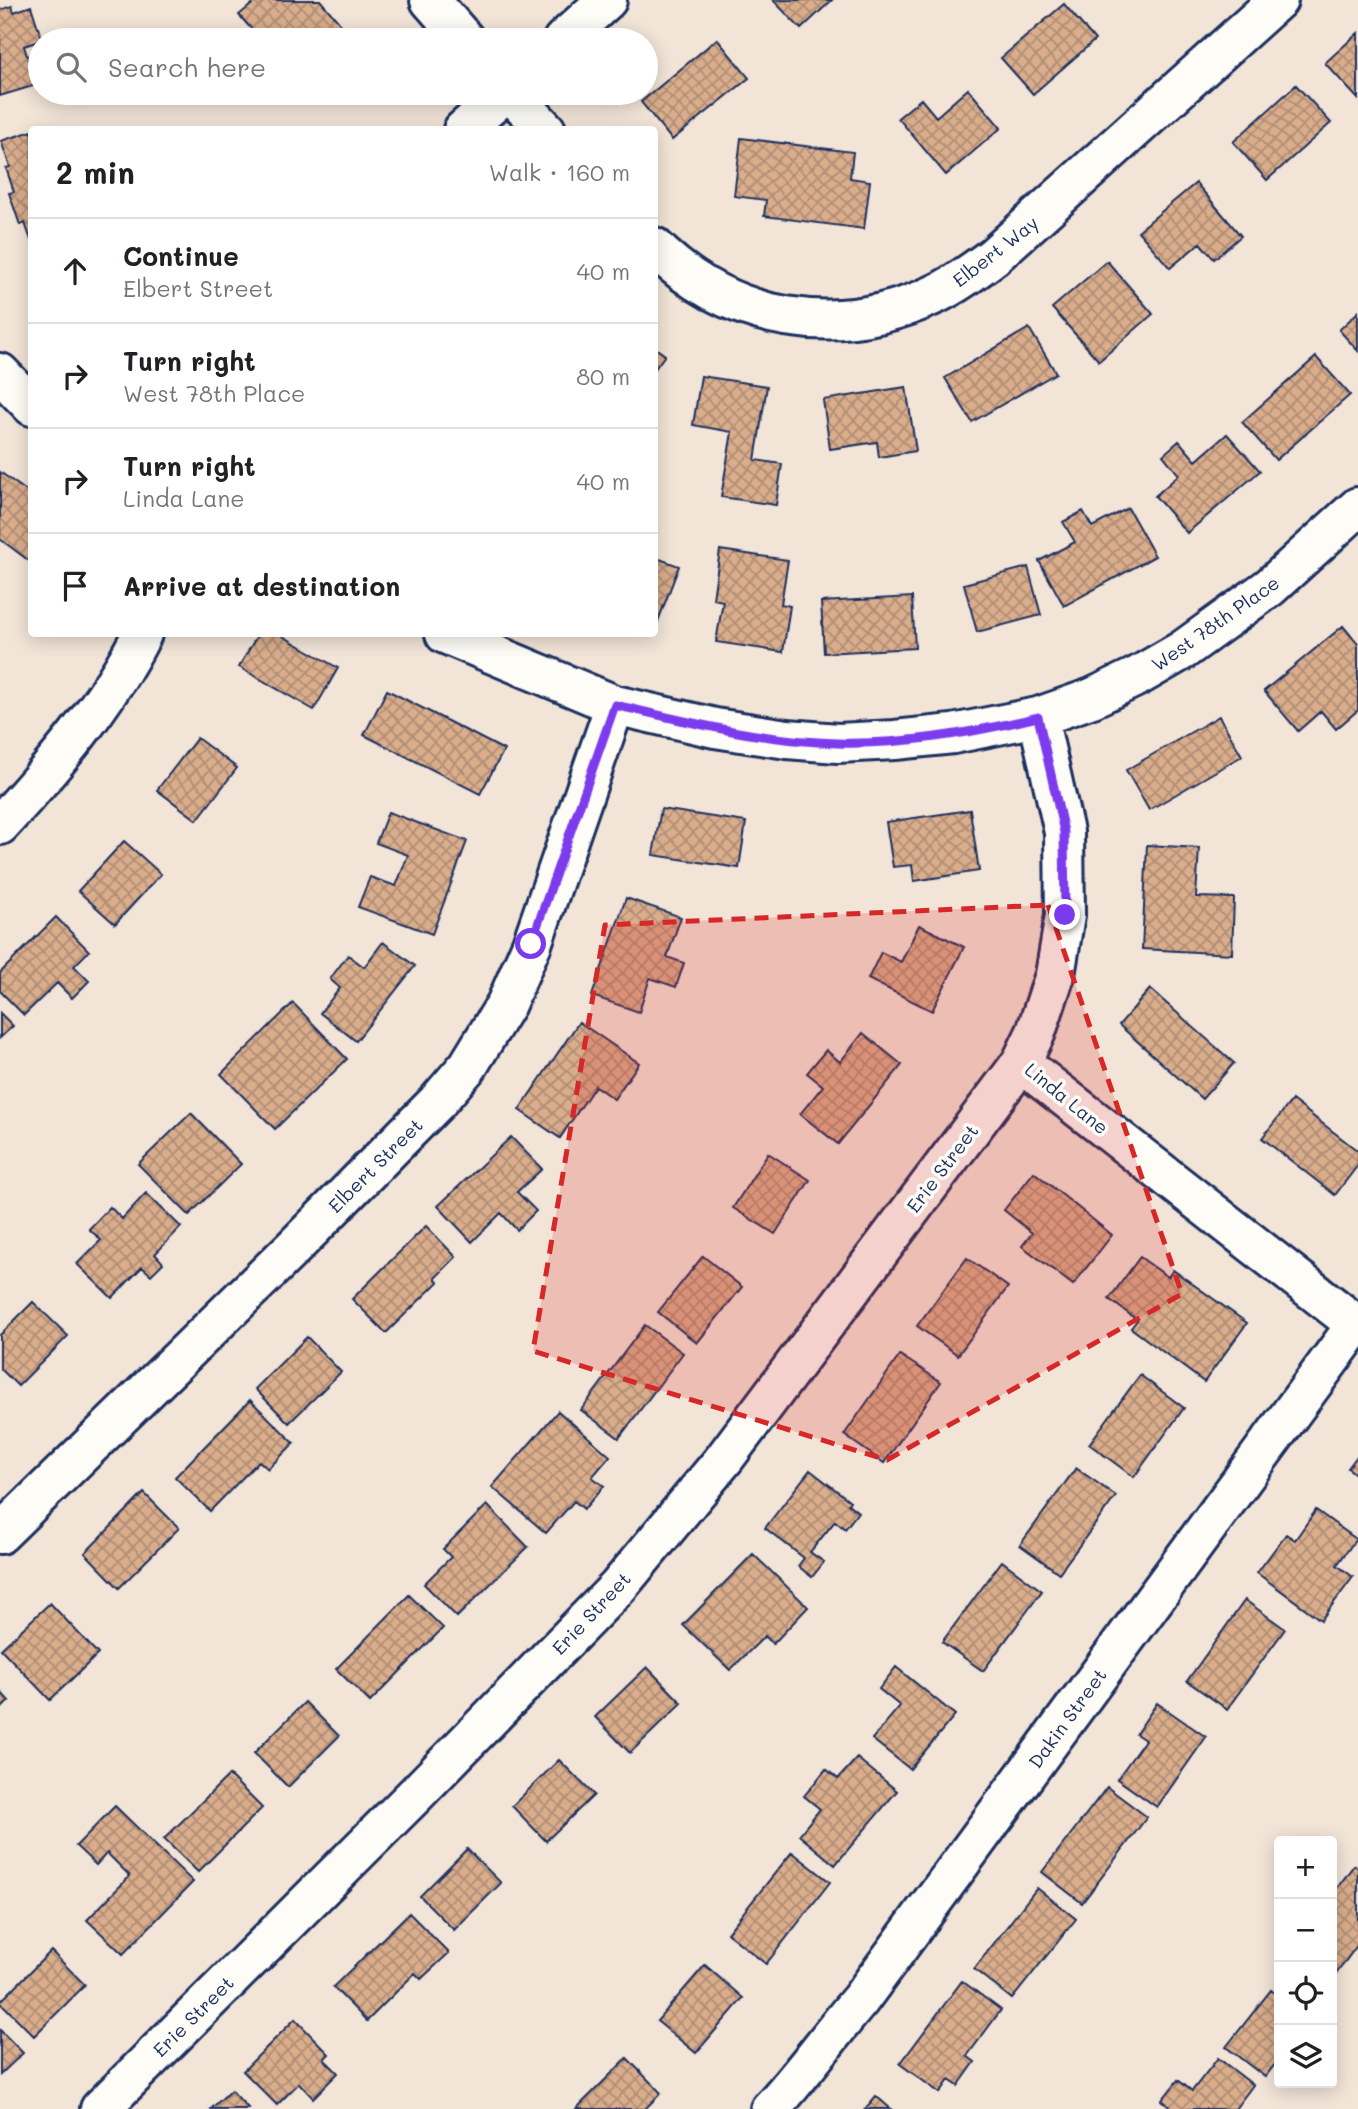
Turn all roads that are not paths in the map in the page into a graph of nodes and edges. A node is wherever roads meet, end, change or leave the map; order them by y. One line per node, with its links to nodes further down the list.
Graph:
1 (430, 0): 4 (street)
2 (607, 0): 5 (street)
3 (1278, 0): 10 (street, Elbert Way)
4 (454, 28)
5 (576, 28)
6 (491, 105): 8 (street)
7 (522, 105): 9 (street)
8 (468, 126)
9 (542, 126)
10 (658, 251)
11 (0, 373): 12 (street)
12 (28, 402)
13 (1358, 506): 17 (street, West 78th Place)
14 (140, 637): 18 (street)
15 (452, 637): 16 (street, West 78th Place)
16 (615, 705): 17 (street, West 78th Place); 21 (street, Elbert Street)
17 (1038, 717): 19 (street, Linda Lane)
18 (0, 825)
19 (1020, 1063): 20 (street, Linda Lane); 22 (street, Erie Street)
20 (1357, 1325): 23 (street, Dakin Street)
21 (0, 1534)
22 (100, 2109)
23 (770, 2109)

